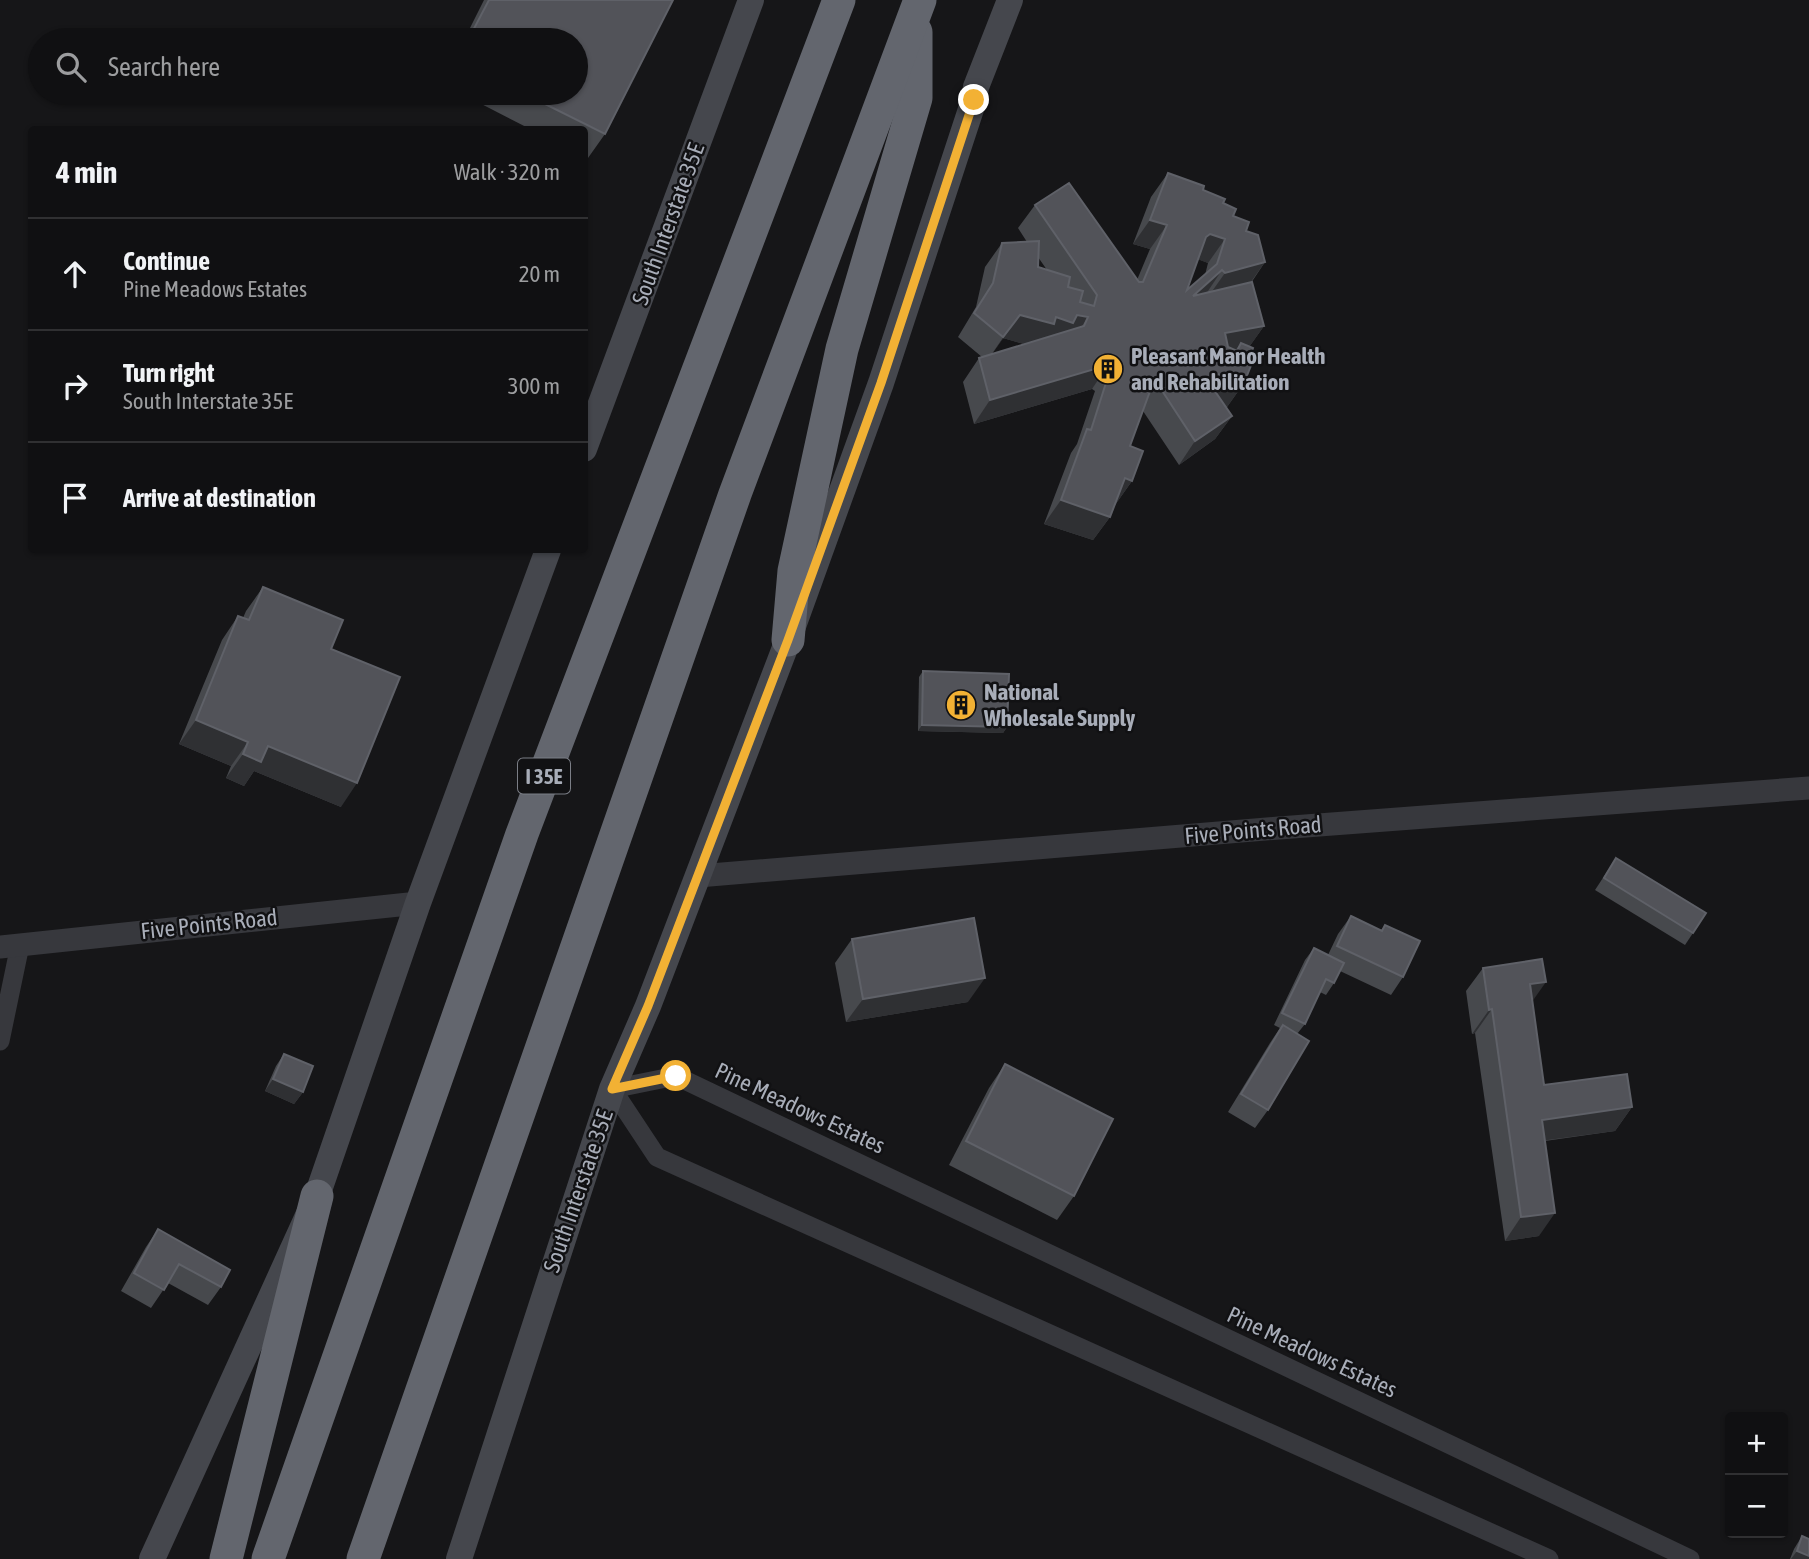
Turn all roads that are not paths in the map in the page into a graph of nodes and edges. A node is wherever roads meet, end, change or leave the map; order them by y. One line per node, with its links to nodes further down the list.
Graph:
1 (751, 0): 5 (main road, South Interstate 35E)
2 (839, 0): 17 (highway, I 35E)
3 (1010, 0): 7 (main road, South Interstate 35E)
4 (918, 4): 7 (highway); 18 (highway)
5 (588, 438)
6 (547, 553): 10 (main road)
7 (788, 640): 9 (main road, South Interstate 35E)
8 (1809, 788): 9 (street, Five Points Road)
9 (698, 876): 13 (main road, South Interstate 35E)
10 (418, 903): 11 (street, Five Points Road); 14 (main road)
11 (10, 946): 12 (street)
12 (0, 1041)
13 (612, 1089): 19 (main road, South Interstate 35E); 20 (street); 21 (street, Pine Meadows Estates)
14 (317, 1196): 15 (main road); 16 (highway)
15 (152, 1559)
16 (226, 1559)
17 (268, 1559)
18 (363, 1559)
19 (459, 1559)
20 (1549, 1559)
21 (1690, 1559)

